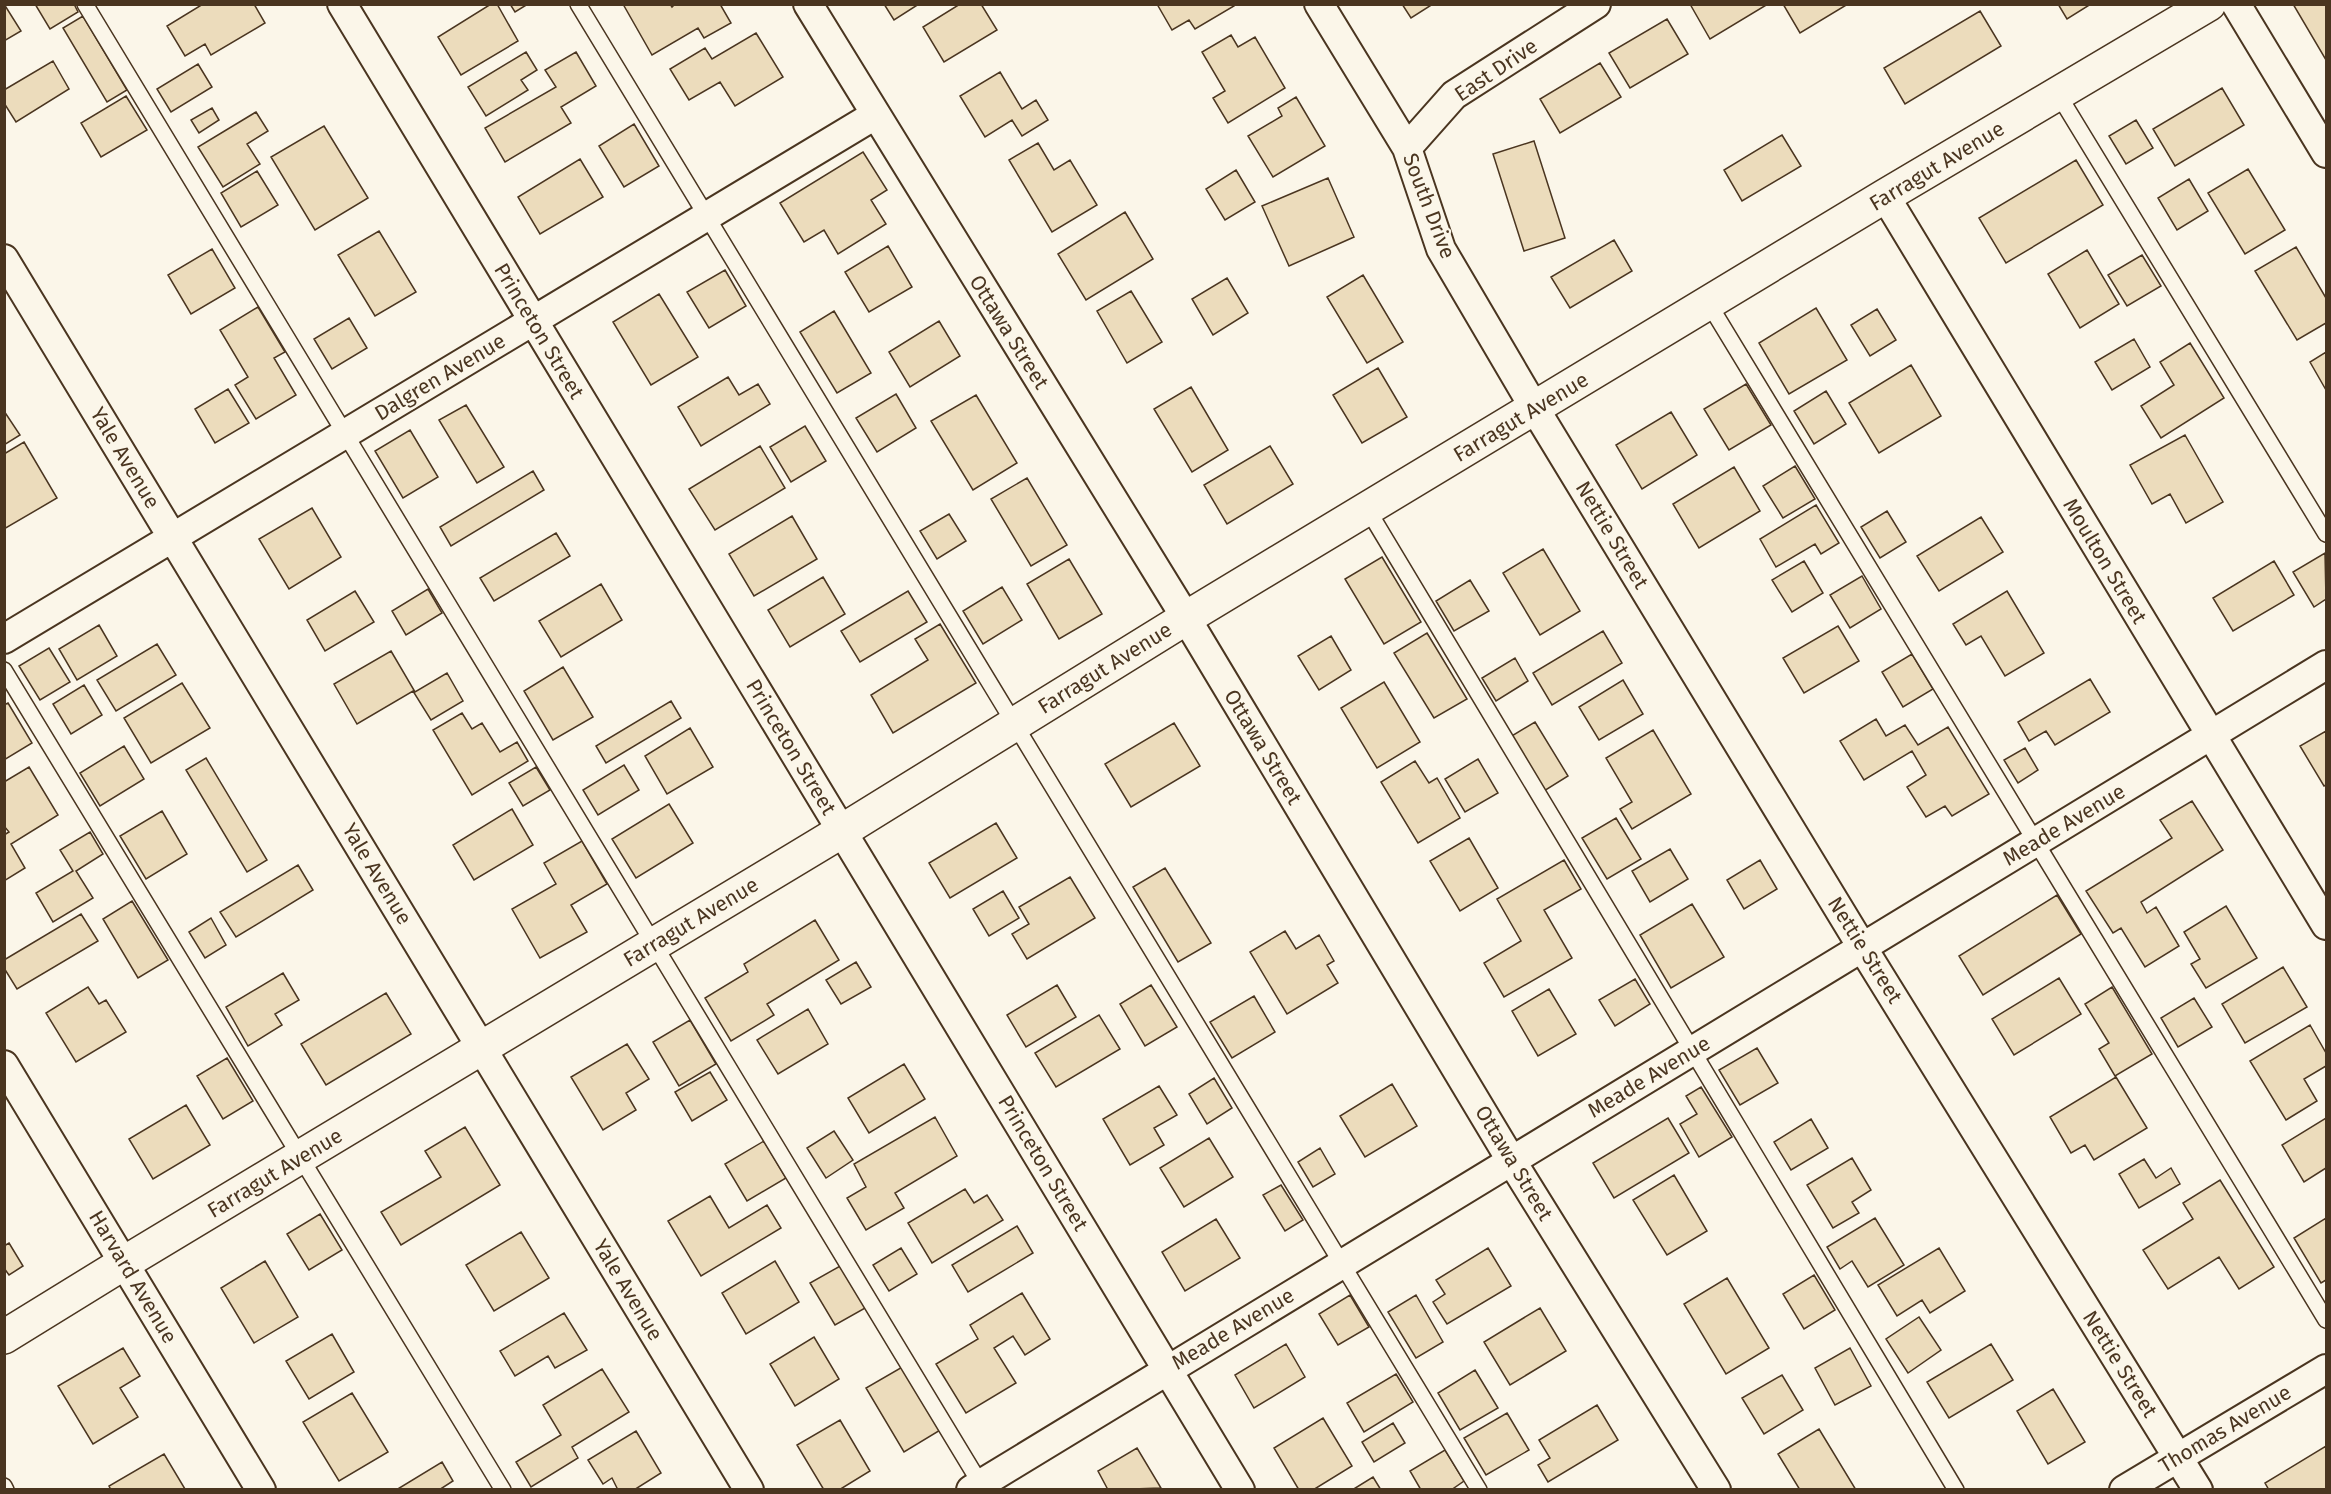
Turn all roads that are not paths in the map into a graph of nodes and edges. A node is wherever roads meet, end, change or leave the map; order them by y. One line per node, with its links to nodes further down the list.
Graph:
1 (85, 4): 19 (lane)
2 (342, 4): 17 (street, Princeton Street)
3 (578, 4): 14 (lane)
4 (808, 4): 10 (street, Ottawa Street)
5 (1319, 4): 11 (street, South Drive)
6 (1596, 4): 11 (street, East Drive)
7 (2209, 4): 9 (street, Farragut Avenue)
8 (2236, 4): 12 (street)
9 (2058, 94): 13 (street, Farragut Avenue); 21 (lane)
10 (876, 115): 14 (street, Dalgren Avenue); 23 (street, Ottawa Street)
11 (1407, 148): 18 (street, South Drive)
12 (2326, 153)
13 (1885, 196): 16 (street, Farragut Avenue); 28 (street, Moulton Street)
14 (707, 216): 17 (street, Dalgren Avenue); 27 (lane)
15 (4, 259): 22 (street, Yale Avenue)
16 (1709, 304): 18 (street, Farragut Avenue); 30 (lane)
17 (533, 321): 19 (street, Dalgren Avenue); 29 (street, Princeton Street)
18 (1535, 409): 20 (street, Farragut Avenue); 33 (street, Nettie Street)
19 (344, 435): 22 (street, Dalgren Avenue); 32 (lane)
20 (1368, 510): 23 (street, Farragut Avenue); 35 (lane)
21 (2326, 534)
22 (174, 538): 24 (street, Dalgren Avenue); 34 (street, Yale Avenue)
23 (1186, 618): 27 (street, Farragut Avenue); 38 (street, Ottawa Street)
24 (4, 639)
25 (2326, 665): 28 (street, Meade Avenue)
26 (4, 670): 37 (lane)
27 (1014, 725): 29 (street, Farragut Avenue); 40 (lane)
28 (2211, 735): 30 (street, Meade Avenue); 31 (street, Moulton Street)
29 (842, 831): 32 (street, Farragut Avenue); 43 (street, Princeton Street)
30 (2036, 842): 33 (street, Meade Avenue); 41 (lane)
31 (2326, 925)
32 (653, 946): 34 (street, Farragut Avenue); 46 (lane)
33 (1862, 947): 35 (street, Meade Avenue); 45 (street, Nettie Street)
34 (482, 1048): 37 (street, Farragut Avenue); 49 (street, Yale Avenue)
35 (1692, 1051): 38 (street, Meade Avenue); 53 (lane)
36 (4, 1065): 39 (street, Harvard Avenue)
37 (301, 1157): 39 (street, Farragut Avenue); 48 (lane)
38 (1512, 1160): 40 (street, Meade Avenue); 52 (street, Ottawa Street)
39 (124, 1263): 42 (street, Farragut Avenue); 47 (street, Harvard Avenue)
40 (1341, 1264): 43 (street, Meade Avenue); 51 (lane)
41 (2326, 1320)
42 (4, 1337)
43 (1168, 1369): 46 (street, Meade Avenue); 50 (street, Princeton Street)
44 (2326, 1369): 45 (street, Thomas Avenue)
45 (2178, 1457): 54 (street, Thomas Avenue); 55 (street, Nettie Street)
46 (978, 1488)
47 (261, 1490)
48 (503, 1490)
49 (749, 1490)
50 (1240, 1490)
51 (1479, 1490)
52 (1716, 1490)
53 (1956, 1490)
54 (2124, 1490)
55 (2198, 1490)

